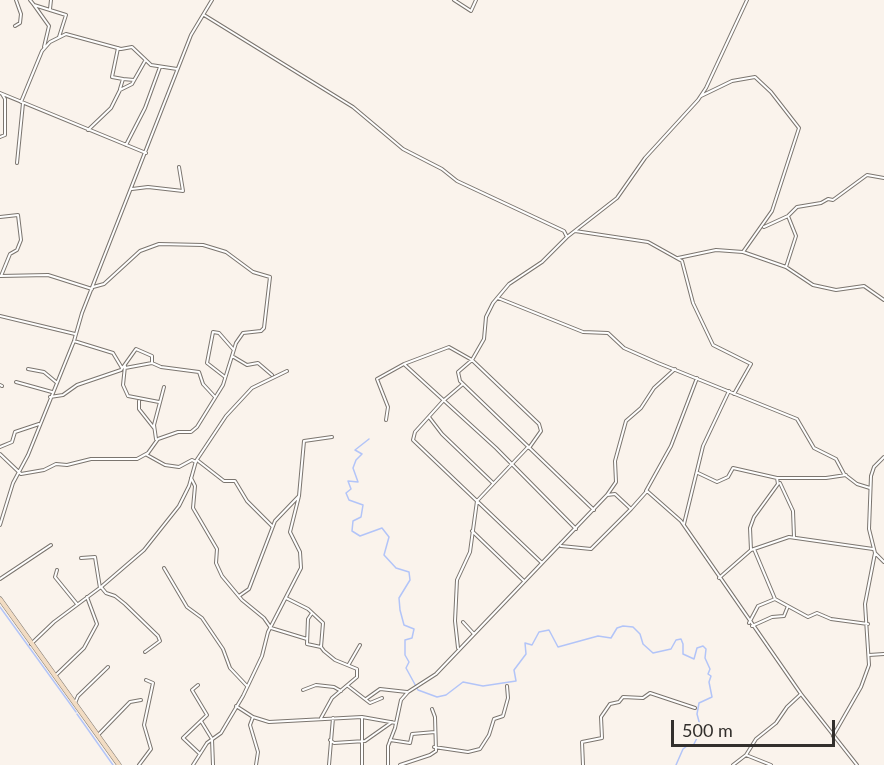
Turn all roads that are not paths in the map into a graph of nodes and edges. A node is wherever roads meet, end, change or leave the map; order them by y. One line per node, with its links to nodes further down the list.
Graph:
1 (16, 0): 11 (street)
2 (30, 0): 8 (street)
3 (51, 0): 9 (street)
4 (212, 0): 10 (street)
5 (454, 0): 6 (street)
6 (476, 0)
7 (747, 0): 22 (street)
8 (34, 5): 9 (street); 14 (street)
9 (50, 9): 12 (street)
10 (204, 15): 17 (street); 35 (street)
11 (15, 26)
12 (59, 37): 13 (street); 14 (street)
13 (118, 48): 15 (street); 18 (street)
14 (43, 49): 23 (street)
15 (145, 61): 16 (street); 19 (street)
16 (160, 67): 17 (street); 26 (street)
17 (178, 70): 27 (street)
18 (123, 79): 19 (street); 20 (street)
19 (134, 80): 20 (street)
20 (120, 91): 24 (street)
21 (1, 94): 23 (street); 25 (street)
22 (700, 97): 34 (street); 36 (street)
23 (22, 102): 24 (street); 28 (street)
24 (88, 130): 26 (street)
25 (0, 137)
26 (126, 146): 27 (street)
27 (146, 153): 31 (street)
28 (17, 163)
29 (179, 166): 31 (street)
30 (884, 178): 32 (street)
31 (132, 189): 44 (street)
32 (788, 216): 34 (street); 42 (street)
33 (0, 218): 43 (street)
34 (762, 229): 38 (street)
35 (566, 232): 36 (street); 37 (street)
36 (574, 232): 37 (street); 40 (street)
37 (567, 237): 45 (street)
38 (743, 252): 39 (street); 42 (street)
39 (683, 257): 40 (street); 41 (street)
40 (678, 258): 41 (street)
41 (681, 261): 68 (street)
42 (786, 267): 46 (street)
43 (1, 276): 44 (street)
44 (93, 288): 48 (street); 50 (street)
45 (498, 298): 52 (street); 57 (street)
46 (884, 300)
47 (0, 316): 48 (street)
48 (75, 334): 49 (street)
49 (74, 342): 55 (street); 63 (street)
50 (234, 349): 51 (street); 60 (street)
51 (232, 356): 59 (street); 60 (street)
52 (472, 360): 54 (street); 64 (street); 81 (street)
53 (152, 363): 55 (street); 55 (street); 70 (street)
54 (404, 364): 72 (street); 75 (street)
55 (123, 368): 69 (street); 71 (street)
56 (28, 369): 63 (street)
57 (675, 369): 61 (street); 95 (street)
58 (287, 370): 85 (street)
59 (272, 375)
60 (225, 377): 70 (street)
61 (697, 378): 66 (street); 94 (street)
62 (16, 382): 67 (street)
63 (56, 382): 67 (street)
64 (463, 384): 72 (street); 81 (street)
65 (164, 387): 73 (street)
66 (729, 391): 68 (street); 88 (street)
67 (52, 392): 69 (street)
68 (734, 394): 89 (street)
69 (50, 397): 76 (street)
70 (215, 397): 79 (street)
71 (139, 400): 73 (street); 77 (street)
72 (443, 401): 74 (street); 86 (street)
73 (159, 402): 77 (street)
74 (429, 417): 92 (street); 97 (street)
75 (386, 420)
76 (39, 424): 80 (street); 87 (street)
77 (154, 428): 79 (street)
78 (332, 437): 96 (street)
79 (155, 442): 83 (street)
80 (0, 447)
81 (529, 447): 86 (street); 99 (street)
82 (0, 454): 87 (street)
83 (146, 454): 85 (street); 87 (street)
84 (884, 457): 93 (street)
85 (196, 461): 90 (street); 102 (street)
86 (511, 465): 92 (street); 103 (street)
87 (19, 473): 101 (street)
88 (698, 473): 91 (street); 100 (street)
89 (846, 475): 91 (street); 93 (street)
90 (191, 478): 118 (street); 119 (street)
91 (778, 480): 105 (street); 108 (street)
92 (493, 483): 97 (street)
93 (870, 488): 109 (street)
94 (646, 491): 98 (street); 100 (street)
95 (607, 495): 98 (street); 99 (street)
96 (299, 496): 102 (street); 121 (street)
97 (477, 501): 104 (street); 112 (street)
98 (631, 509): 107 (street)
99 (594, 510): 103 (street)
100 (684, 524): 115 (street)
101 (0, 525)
102 (272, 529): 119 (street)
103 (576, 529): 107 (street)
104 (472, 531): 117 (street); 136 (street)
105 (794, 537): 108 (street); 109 (street)
106 (51, 545): 116 (street)
107 (560, 546): 112 (street)
108 (752, 548): 115 (street); 123 (street)
109 (874, 551): 111 (street); 129 (street)
110 (81, 558): 118 (street)
111 (884, 562)
112 (542, 564): 117 (street)
113 (164, 568): 145 (street)
114 (57, 570): 124 (street)
115 (719, 578): 128 (street)
116 (0, 579)
117 (525, 582): 131 (street)
118 (100, 587): 120 (street); 137 (street)
119 (239, 596): 130 (street)
120 (87, 597): 124 (street); 142 (street)
121 (286, 598): 126 (street); 130 (street)
122 (0, 599): 133 (main road)
123 (775, 599): 125 (street); 128 (street)
124 (77, 604): 133 (street)
125 (788, 606): 128 (street); 129 (street)
126 (312, 613): 132 (street); 135 (street)
127 (462, 622): 131 (street)
128 (751, 624): 151 (street)
129 (868, 624): 139 (street)
130 (271, 628): 132 (street); 145 (street)
131 (474, 634): 136 (street)
132 (307, 639): 135 (street)
133 (31, 644): 142 (main road)
134 (360, 645): 140 (street)
135 (321, 647): 140 (street)
136 (458, 648): 150 (street)
137 (145, 652)
138 (884, 654): 139 (street)
139 (870, 655): 167 (street)
140 (348, 664): 146 (street)
141 (108, 667): 155 (street)
142 (56, 675): 155 (main road)
143 (146, 680): 177 (street)
144 (198, 685): 163 (street)
145 (247, 686): 156 (street)
146 (348, 686): 149 (street); 153 (street)
147 (507, 686): 172 (street)
148 (303, 690): 149 (street)
149 (341, 691): 161 (street)
150 (408, 692): 153 (street); 164 (street)
151 (801, 694): 167 (street); 174 (street)
152 (382, 698): 153 (street)
153 (366, 699)
154 (141, 700): 166 (street)
155 (75, 703): 166 (main road)
156 (236, 707): 159 (street); 168 (street)
157 (695, 708): 185 (street)
158 (432, 709): 165 (street)
159 (253, 717): 161 (street); 180 (street)
160 (362, 717): 162 (street); 164 (street); 171 (street)
161 (321, 718): 162 (street)
162 (333, 718): 169 (street)
163 (201, 721): 168 (street); 173 (street)
164 (394, 722): 170 (street); 171 (street)
165 (435, 732): 170 (street); 172 (street)
166 (98, 735): 176 (main road)
167 (833, 736): 175 (street)
168 (212, 739): 173 (street); 179 (street)
169 (330, 740): 171 (street); 181 (street)
170 (390, 740): 183 (street)
171 (363, 741): 182 (street)
172 (434, 747): 184 (street)
173 (200, 754): 178 (street)
174 (746, 754): 186 (street); 187 (street)
175 (854, 764)
176 (119, 765)
177 (139, 765)
178 (193, 765)
179 (213, 765)
180 (256, 765)
181 (329, 765)
182 (362, 765)
183 (388, 765)
184 (400, 765)
185 (583, 765)
186 (733, 765)
187 (771, 765)

